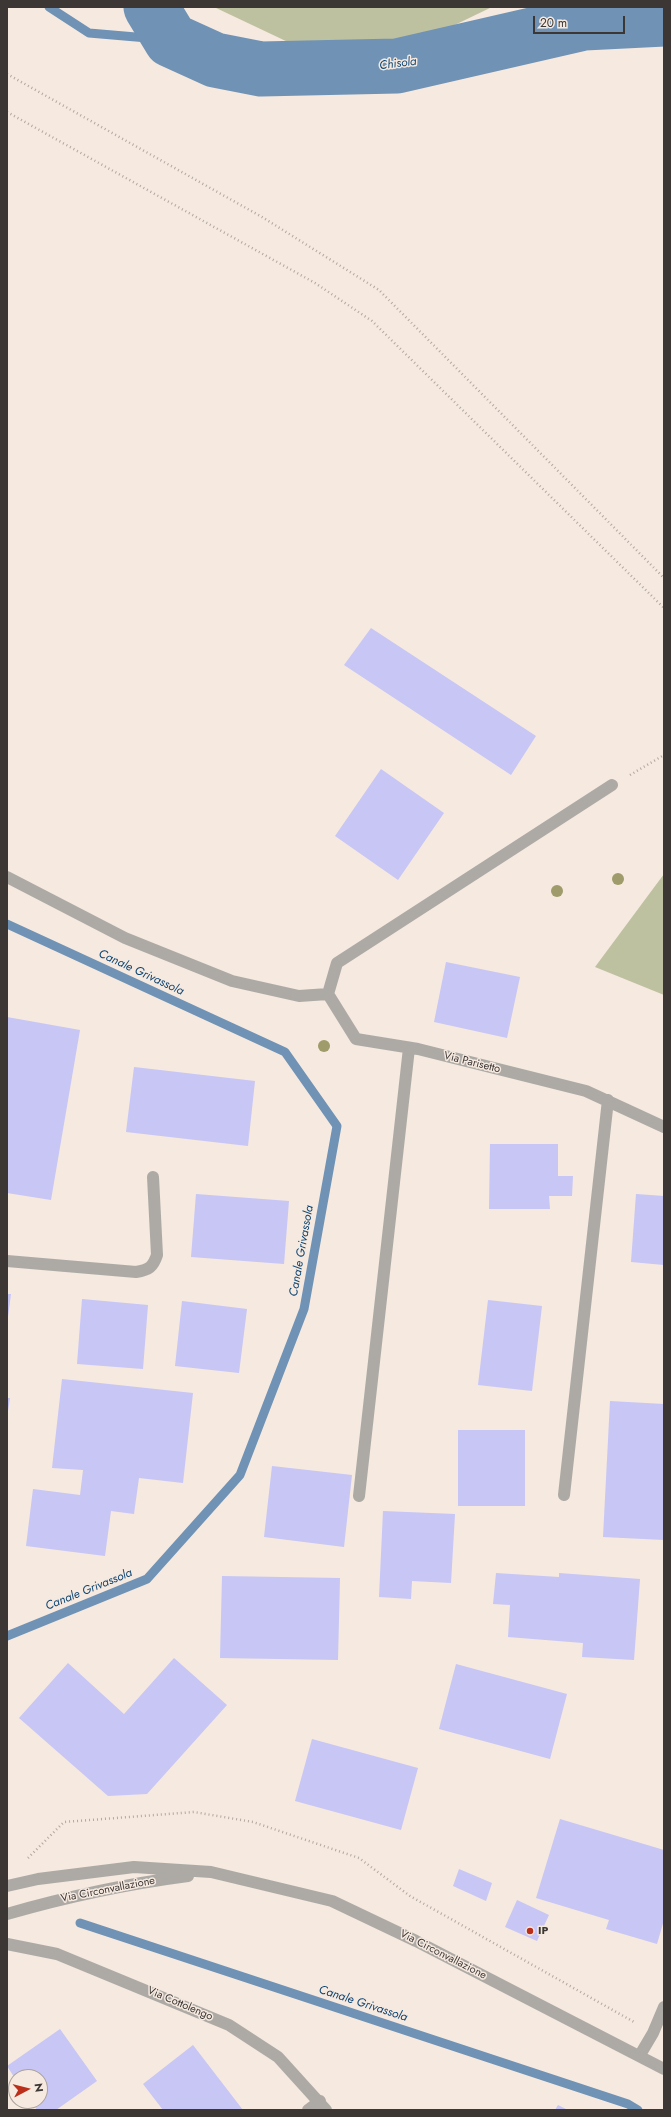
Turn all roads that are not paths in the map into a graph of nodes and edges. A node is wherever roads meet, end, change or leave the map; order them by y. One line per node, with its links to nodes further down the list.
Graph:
1 (612, 785): 3 (street)
2 (7, 877): 3 (street)
3 (328, 994): 4 (street, Via Parisetto)
4 (409, 1048): 5 (street, Via Parisetto); 10 (street)
5 (608, 1100): 6 (street, Via Parisetto); 9 (street)
6 (664, 1127)
7 (153, 1178): 8 (street)
8 (7, 1261)
9 (564, 1495)
10 (359, 1496)
11 (211, 1872): 12 (street, Via Circonvallazione); 13 (street, Via Circonvallazione); 16 (street, Via Circonvallazione)
12 (7, 1886)
13 (7, 1914)
14 (7, 1944): 18 (street, Via Cottolengo)
15 (664, 2007): 16 (street)
16 (640, 2055): 17 (street, Via Circonvallazione)
17 (664, 2069)
18 (323, 2105): 19 (street)
19 (308, 2110)

